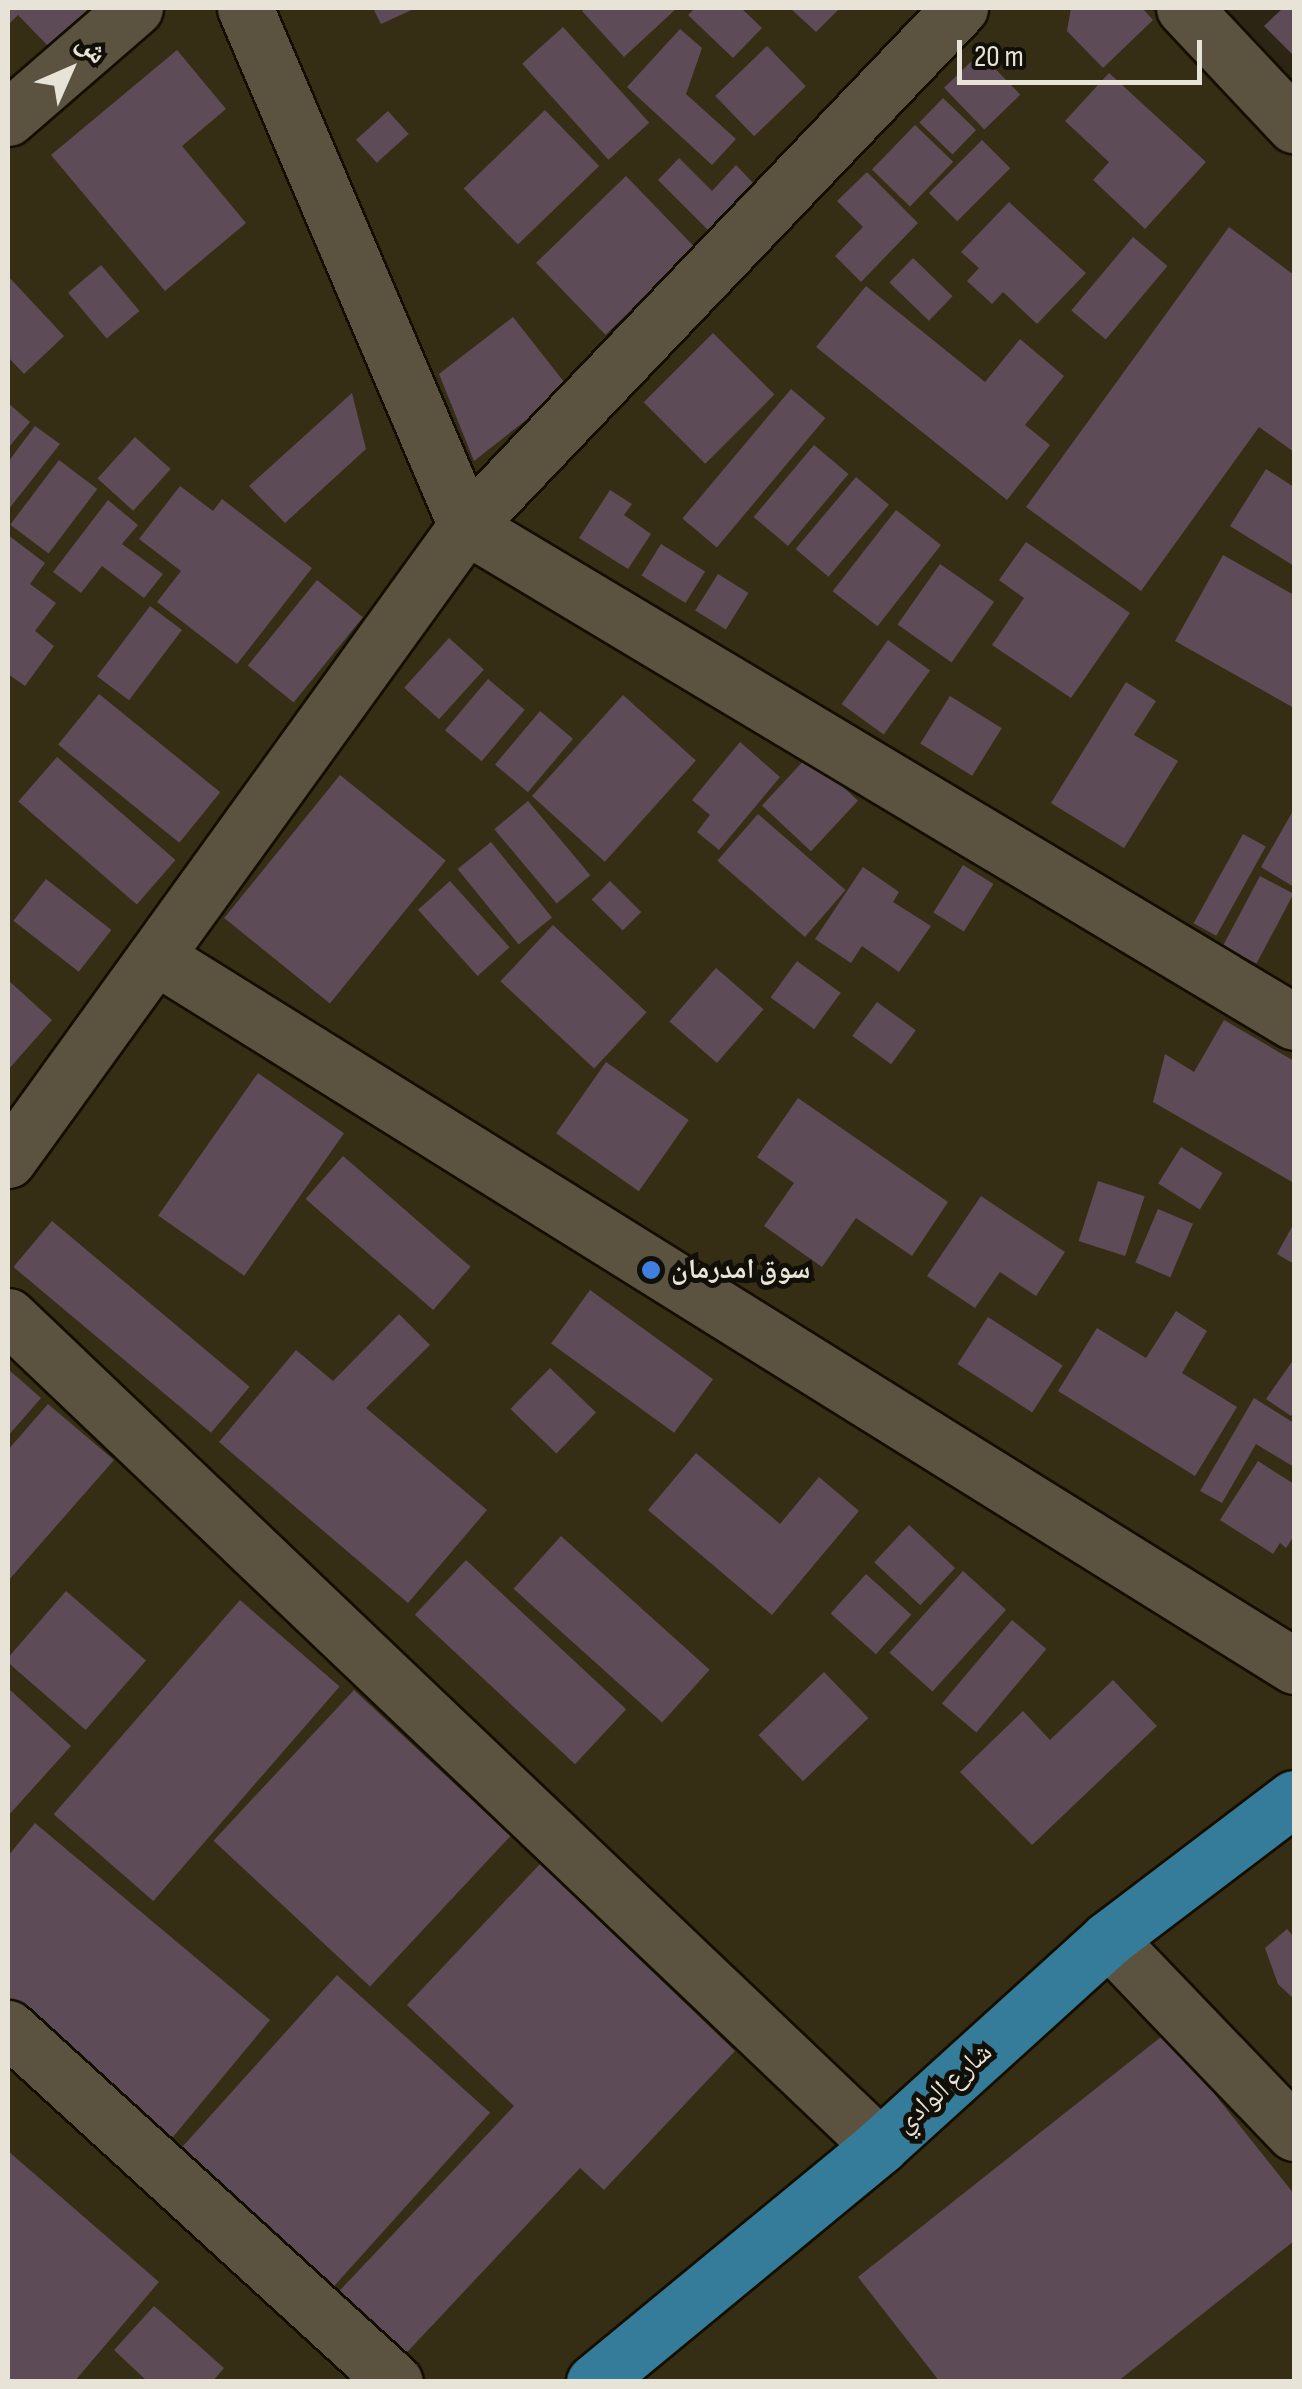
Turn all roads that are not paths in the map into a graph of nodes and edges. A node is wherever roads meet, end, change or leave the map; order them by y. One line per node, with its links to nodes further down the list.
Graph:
1 (136, 8): 5 (street)
2 (244, 8): 7 (street)
3 (960, 8): 7 (street)
4 (1184, 8): 6 (street)
5 (8, 118)
6 (1294, 125)
7 (466, 526): 8 (street); 9 (street)
8 (158, 958): 10 (street); 12 (street)
9 (1294, 1022)
10 (8, 1160)
11 (8, 1316): 17 (street)
12 (1294, 1666)
13 (1294, 1798): 14 (main road, شارع الوادي)
14 (1108, 1939): 16 (street); 17 (main road, شارع الوادي)
15 (8, 2028): 18 (street)
16 (1294, 2134)
17 (880, 2146): 19 (main road, شارع الوادي)
18 (395, 2382)
19 (594, 2382)

